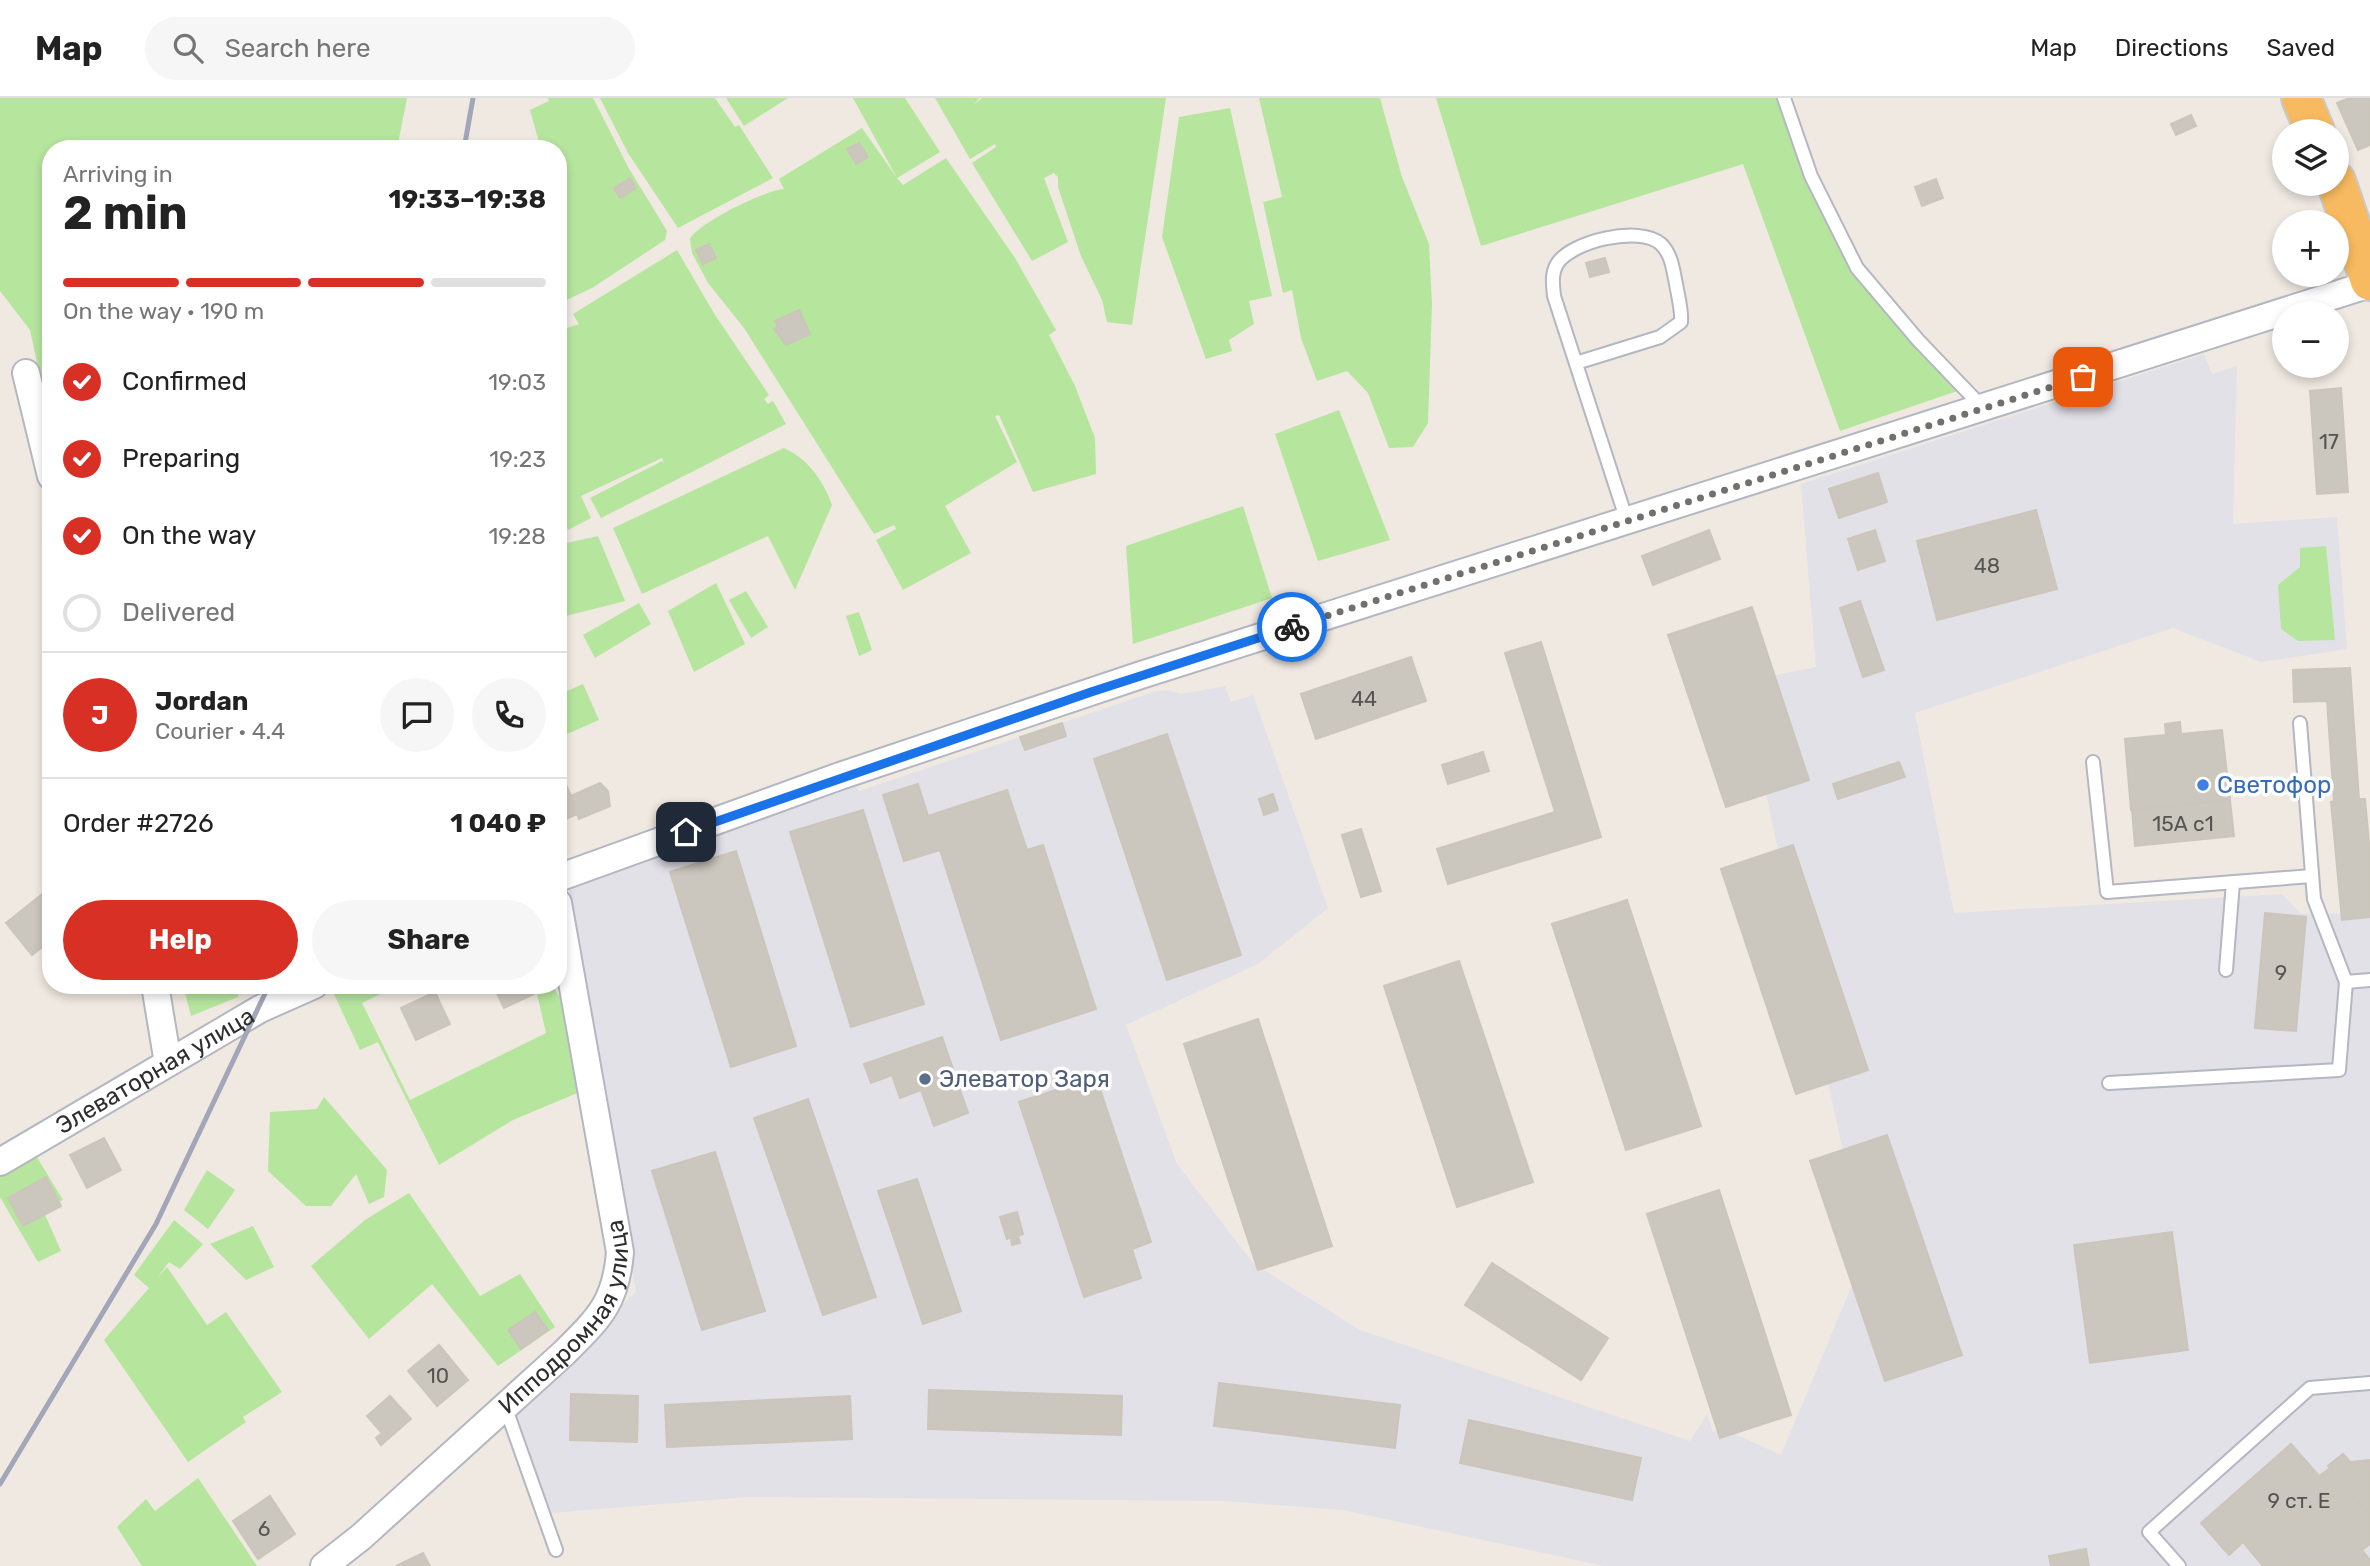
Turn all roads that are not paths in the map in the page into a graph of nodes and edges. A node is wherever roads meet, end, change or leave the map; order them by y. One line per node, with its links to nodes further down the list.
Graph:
1 (1784, 98): 8 (lane)
2 (2301, 98): 3 (highway)
3 (2310, 119)
4 (2341, 196): 5 (highway)
5 (2370, 283): 8 (street)
6 (1576, 363): 6 (lane); 10 (lane)
7 (26, 373): 9 (street)
8 (1984, 409): 10 (street)
9 (42, 439)
10 (1627, 521): 13 (street)
11 (2300, 723): 14 (lane)
12 (2093, 762): 15 (lane)
13 (567, 875)
14 (2312, 876): 15 (lane); 19 (lane)
15 (2233, 882): 17 (lane)
16 (567, 955): 26 (street, Ипподромная улица)
17 (2226, 970)
18 (2370, 981): 19 (lane)
19 (2346, 982): 23 (lane)
20 (156, 994): 22 (street)
21 (294, 994): 22 (street, Элеваторная улица)
22 (168, 1063): 24 (street, Элеваторная улица)
23 (2109, 1083)
24 (0, 1162)
25 (2370, 1383): 29 (lane)
26 (505, 1406): 27 (lane); 28 (street, Ипподромная улица)
27 (556, 1550)
28 (324, 1566)
29 (2179, 1566)

